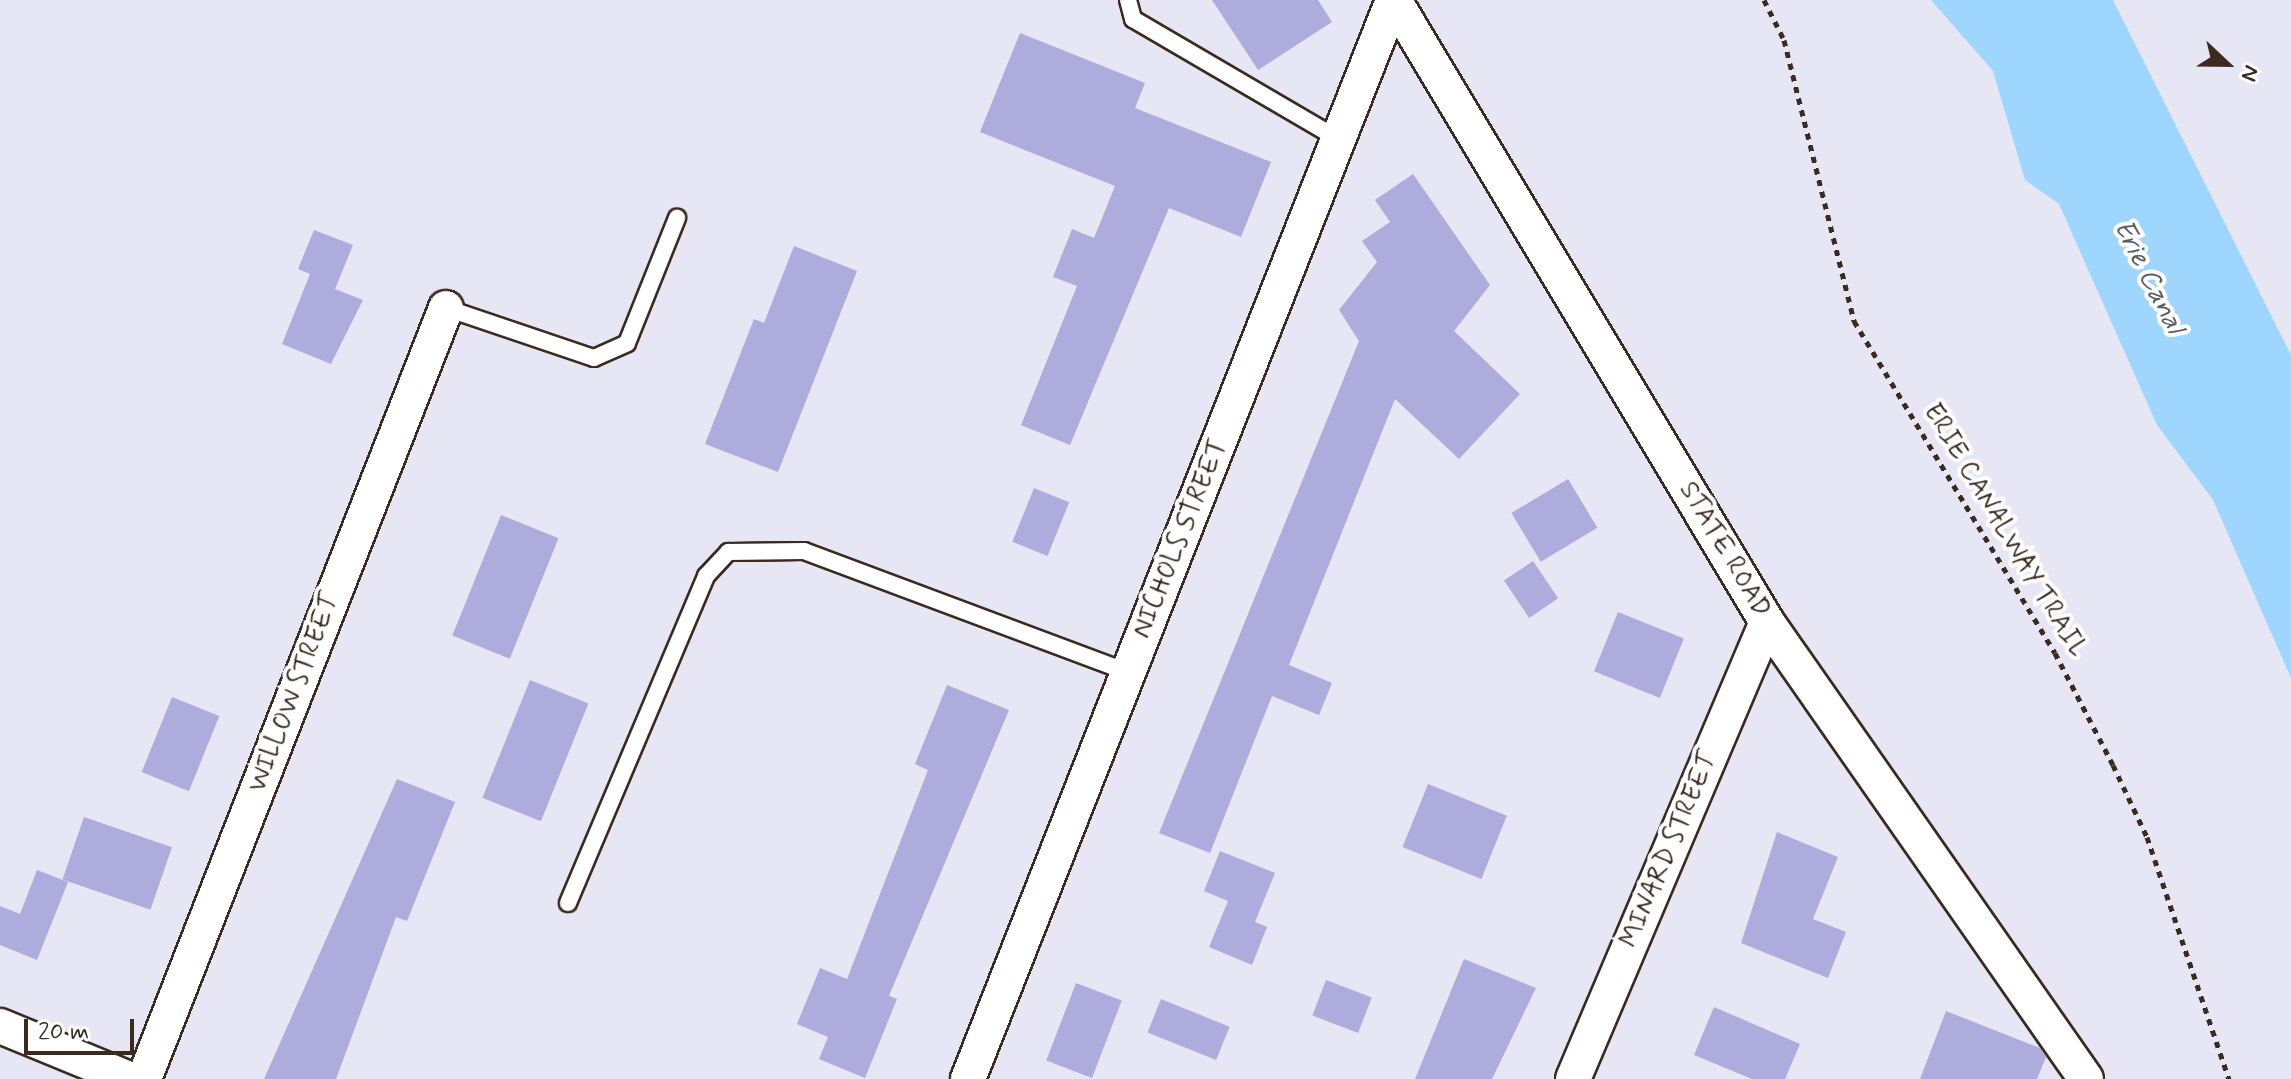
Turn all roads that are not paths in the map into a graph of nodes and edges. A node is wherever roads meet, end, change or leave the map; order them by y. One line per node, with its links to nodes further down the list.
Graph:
1 (1128, 0): 3 (lane)
2 (1394, 0): 3 (street, NICHOLS STREET); 6 (street, STATE ROAD)
3 (1338, 139): 7 (street, NICHOLS STREET)
4 (677, 218): 5 (lane)
5 (446, 308): 11 (street, WILLOW STREET)
6 (1767, 622): 13 (street, MINARD STREET); 14 (street, STATE ROAD)
7 (1128, 672): 8 (lane); 12 (street, NICHOLS STREET)
8 (568, 903)
9 (0, 1026): 10 (street)
10 (129, 1079)
11 (144, 1079)
12 (968, 1079)
13 (1573, 1079)
14 (2086, 1079)

